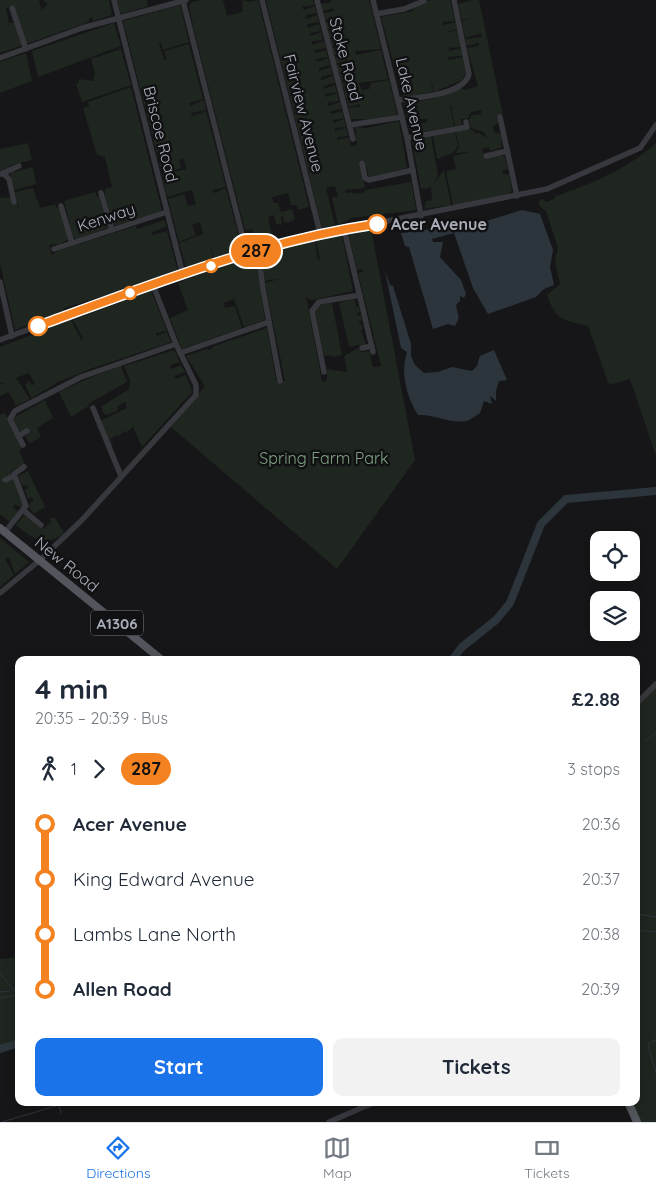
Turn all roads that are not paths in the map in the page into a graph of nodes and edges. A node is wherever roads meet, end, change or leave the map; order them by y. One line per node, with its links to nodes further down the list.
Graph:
1 (114, 0): 10 (street, Briscoe Road)
2 (184, 0): 10 (street); 39 (street)
3 (262, 0): 35 (street, Fairview Avenue)
4 (317, 0): 17 (street, Stoke Road)
5 (373, 0): 9 (street, Lake Avenue)
6 (454, 0): 13 (street)
7 (424, 1): 9 (street)
8 (12, 8): 11 (street)
9 (376, 14): 13 (street, Lake Avenue)
10 (118, 18): 11 (street); 31 (street, Briscoe Road)
11 (26, 48): 12 (street)
12 (0, 58)
13 (398, 100): 14 (street, Lake Avenue)
14 (402, 117): 17 (street, Stoke Road); 19 (street, Lake Avenue)
15 (500, 117): 21 (street)
16 (466, 122): 19 (street)
17 (350, 125): 20 (street, Stoke Road)
18 (656, 125): 28 (street)
19 (407, 138): 25 (street, Lake Avenue)
20 (353, 139)
21 (507, 151): 22 (street); 28 (street)
22 (486, 156)
23 (362, 163): 25 (street)
24 (20, 166): 26 (street)
25 (413, 170): 32 (street, Lake Avenue)
26 (2, 174): 29 (street)
27 (101, 194): 34 (street)
28 (518, 196): 32 (street)
29 (14, 202)
30 (61, 206): 36 (street)
31 (166, 212): 34 (street, Kenway); 40 (street, Briscoe Road)
32 (421, 216): 33 (street)
33 (344, 229): 35 (street); 43 (street)
34 (112, 230): 36 (street, Kenway)
35 (320, 233): 38 (street)
36 (72, 243): 37 (street, Kenway)
37 (54, 249)
38 (258, 250): 39 (street); 44 (street)
39 (247, 254): 40 (street)
40 (183, 275): 42 (street)
41 (0, 282): 45 (street)
42 (152, 285): 45 (street); 47 (street)
43 (360, 295): 48 (street); 50 (street)
44 (269, 322): 49 (street); 51 (street)
45 (12, 336): 46 (street)
46 (0, 340)
47 (176, 344): 49 (street); 54 (street)
48 (362, 348)
49 (180, 353): 58 (street)
50 (324, 372)
51 (280, 381)
52 (93, 408): 58 (street)
53 (27, 432): 54 (street)
54 (18, 436): 55 (street)
55 (23, 445)
56 (24, 467): 57 (street)
57 (14, 476): 59 (street); 60 (street)
58 (121, 476): 63 (street)
59 (5, 480)
60 (23, 510): 61 (street); 62 (street)
61 (41, 525)
62 (2, 530): 63 (main road, New Road / A1306)
63 (40, 560): 64 (street); 65 (main road, New Road / A1306)
64 (0, 593)
65 (157, 656)
66 (656, 684): 67 (street)
67 (640, 700)
68 (366, 1106): 70 (street)
69 (630, 1106): 71 (main road)
70 (329, 1122)
71 (638, 1122)

